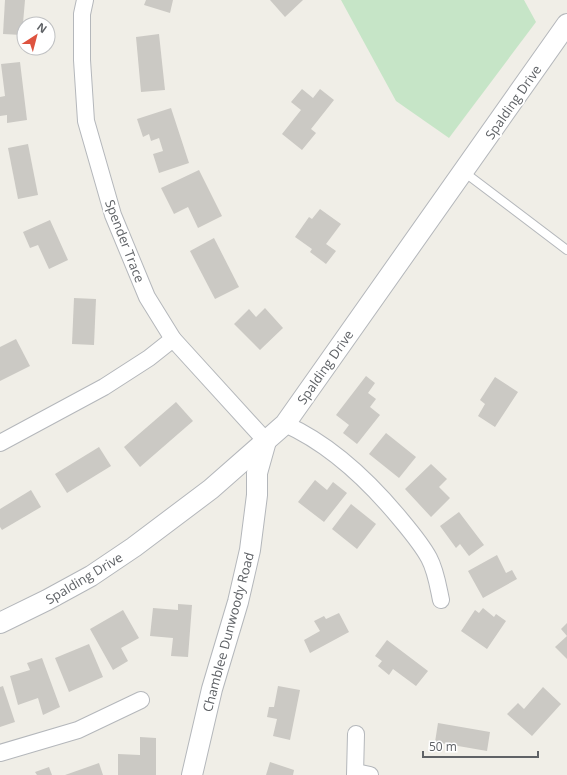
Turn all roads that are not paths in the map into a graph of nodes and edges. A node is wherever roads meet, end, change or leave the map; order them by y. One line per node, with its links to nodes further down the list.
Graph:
1 (85, 0): 5 (street, Spender Trace)
2 (567, 24): 3 (street, Spalding Drive)
3 (464, 172): 4 (lane); 6 (street, Spalding Drive)
4 (567, 250)
5 (173, 339): 7 (street, Spender Trace); 8 (street)
6 (285, 424): 7 (street, Spalding Drive); 9 (street)
7 (266, 441): 10 (street, Spalding Drive); 15 (street, Chamblee Dunwoody Road)
8 (0, 443)
9 (441, 600)
10 (0, 623)
11 (141, 700): 13 (street)
12 (356, 734): 14 (street)
13 (0, 753)
14 (360, 774)
15 (192, 775)

